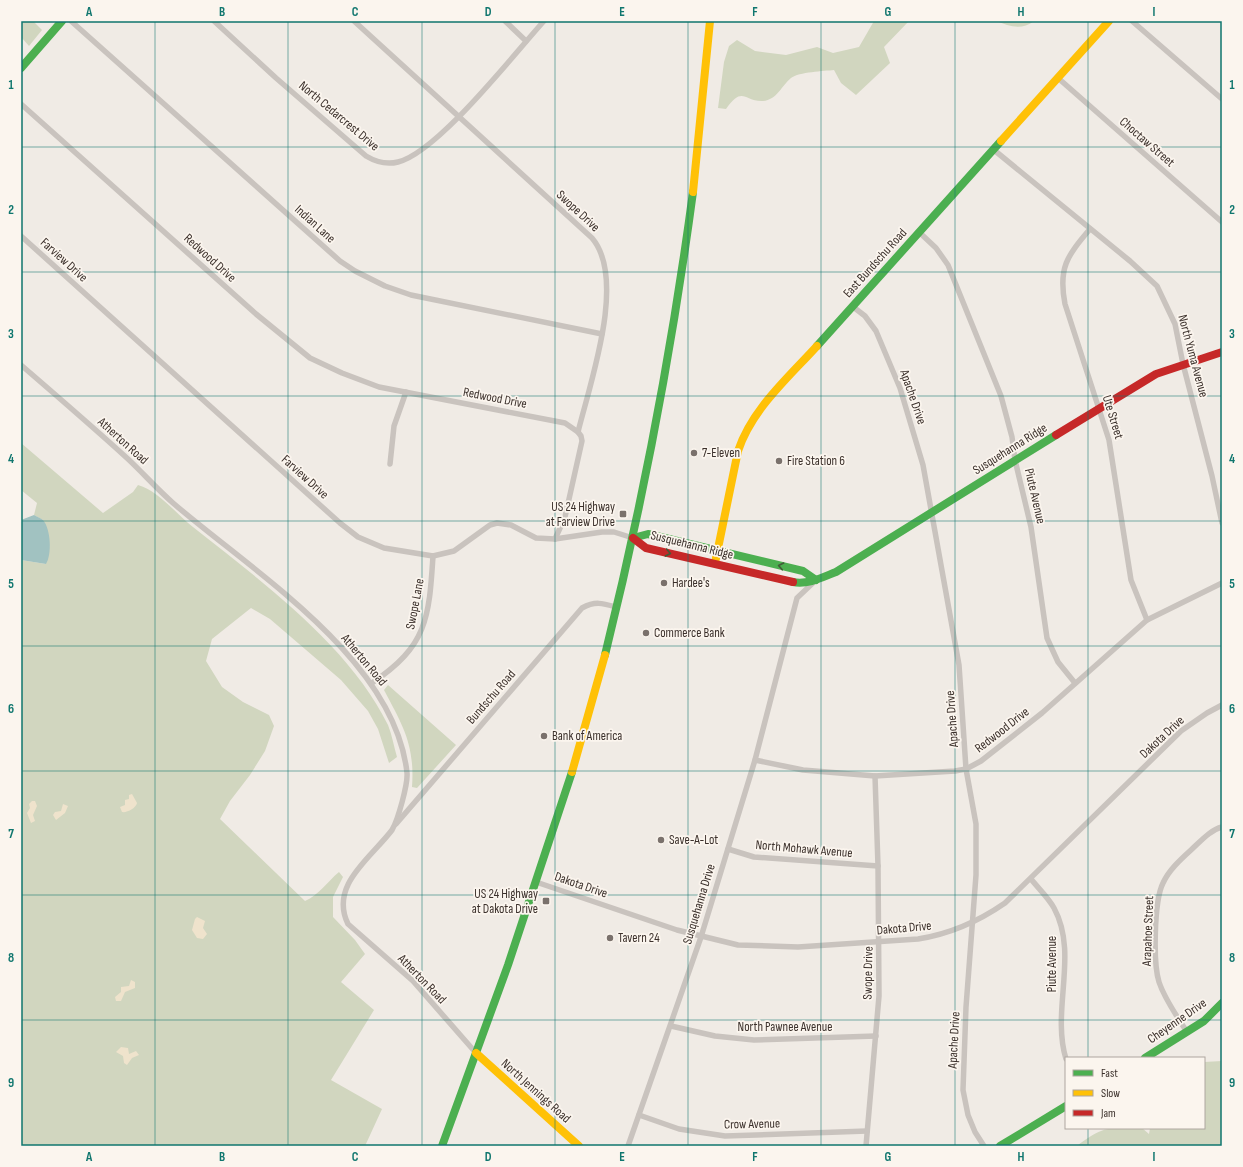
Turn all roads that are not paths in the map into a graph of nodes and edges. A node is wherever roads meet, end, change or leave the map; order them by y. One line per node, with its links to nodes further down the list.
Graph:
1 (62, 21): 11 (main road)
2 (71, 21): 22 (street, Indian Lane)
3 (214, 21): 15 (street, North Cedarcrest Drive)
4 (354, 21): 15 (street, Swope Drive)
5 (505, 21): 10 (street)
6 (544, 21): 10 (street, North Cedarcrest Drive)
7 (710, 21): 33 (main road)
8 (1109, 21): 12 (main road, East Bundschu Road)
9 (1132, 21): 13 (street)
10 (526, 41): 15 (street, North Cedarcrest Drive)
11 (21, 68)
12 (1058, 78): 16 (main road, East Bundschu Road); 17 (street, Choctaw Street)
13 (1222, 99)
14 (21, 104): 26 (street, Redwood Drive)
15 (459, 116): 22 (street, Swope Drive)
16 (994, 150): 18 (street, North Yuma Avenue); 19 (main road, East Bundschu Road)
17 (1222, 222)
18 (1090, 229): 24 (street, North Yuma Avenue); 27 (street, Ute Street)
19 (919, 232): 21 (main road, East Bundschu Road); 29 (street, Piute Avenue)
20 (21, 236): 37 (street, Farview Drive)
21 (852, 306): 31 (street, Apache Drive); 36 (main road, East Bundschu Road)
22 (602, 334): 28 (street, Swope Drive)
23 (1222, 352): 24 (main road, Susquehanna Ridge)
24 (1183, 364): 27 (main road, Susquehanna Ridge); 32 (street, North Yuma Avenue)
25 (21, 365): 44 (street, Atherton Road)
26 (406, 392): 28 (street, Redwood Drive); 30 (street)
27 (1099, 408): 29 (main road, Susquehanna Ridge); 43 (street, Ute Street)
28 (578, 432): 34 (street, Swope Drive)
29 (1014, 460): 31 (main road, Susquehanna Ridge); 45 (street, Piute Avenue)
30 (390, 464)
31 (932, 512): 40 (main road, Susquehanna Ridge); 48 (street, Apache Drive)
32 (1222, 523)
33 (633, 538): 34 (street, Farview Drive); 35 (main road, Susquehanna Ridge); 38 (main road, Susquehanna Ridge, one-way to 38); 42 (main road)
34 (555, 539): 37 (street, Farview Drive)
35 (686, 543): 36 (main road, Susquehanna Ridge); 38 (main road)
36 (717, 551): 39 (main road, East Bundschu Road); 40 (main road, Susquehanna Ridge, one-way to 36)
37 (433, 556): 44 (street, Swope Lane)
38 (682, 556): 39 (main road, Susquehanna Ridge)
39 (715, 563): 40 (main road, Susquehanna Ridge)
40 (816, 580): 47 (street, Susquehanna Drive)
41 (1222, 583): 43 (street, Redwood Drive)
42 (616, 607): 51 (street, Bundschu Road); 55 (main road)
43 (1147, 620): 45 (street, Redwood Drive)
44 (372, 683): 51 (street, Atherton Road)
45 (1075, 683): 48 (street, Redwood Drive)
46 (1222, 705): 54 (street, Dakota Drive)
47 (755, 760): 49 (street, Redwood Drive); 52 (street, Susquehanna Drive)
48 (966, 769): 49 (street, Redwood Drive); 56 (street, Apache Drive)
49 (875, 776): 53 (street, Swope Drive)
50 (1222, 827): 61 (street, Arapahoe Street)
51 (393, 828): 63 (street, Atherton Road)
52 (728, 849): 53 (street, North Mohawk Avenue); 57 (street, Susquehanna Drive)
53 (878, 866): 58 (street, Swope Drive)
54 (1030, 879): 56 (street, Dakota Drive); 64 (street, Piute Avenue)
55 (536, 882): 57 (street, Dakota Drive); 63 (main road)
56 (973, 922): 58 (street, Dakota Drive); 73 (street, Apache Drive)
57 (701, 937): 58 (street, Dakota Drive); 60 (street, Susquehanna Drive)
58 (879, 941): 62 (street, Swope Drive)
59 (1222, 1003): 61 (main road, Cheyenne Drive)
60 (671, 1026): 62 (street, North Pawnee Avenue); 67 (street, Susquehanna Drive)
61 (1187, 1032): 65 (main road, Cheyenne Drive)
62 (876, 1036): 68 (street, Swope Drive)
63 (476, 1053): 69 (main road); 70 (main road, North Jennings Road)
64 (1066, 1057)
65 (1147, 1057)
66 (1065, 1107): 74 (main road)
67 (639, 1115): 68 (street, Crow Avenue); 71 (street, Susquehanna Drive)
68 (867, 1131): 72 (street, Swope Drive)
69 (442, 1146)
70 (579, 1146)
71 (628, 1146)
72 (866, 1146)
73 (984, 1146)
74 (1000, 1146)

